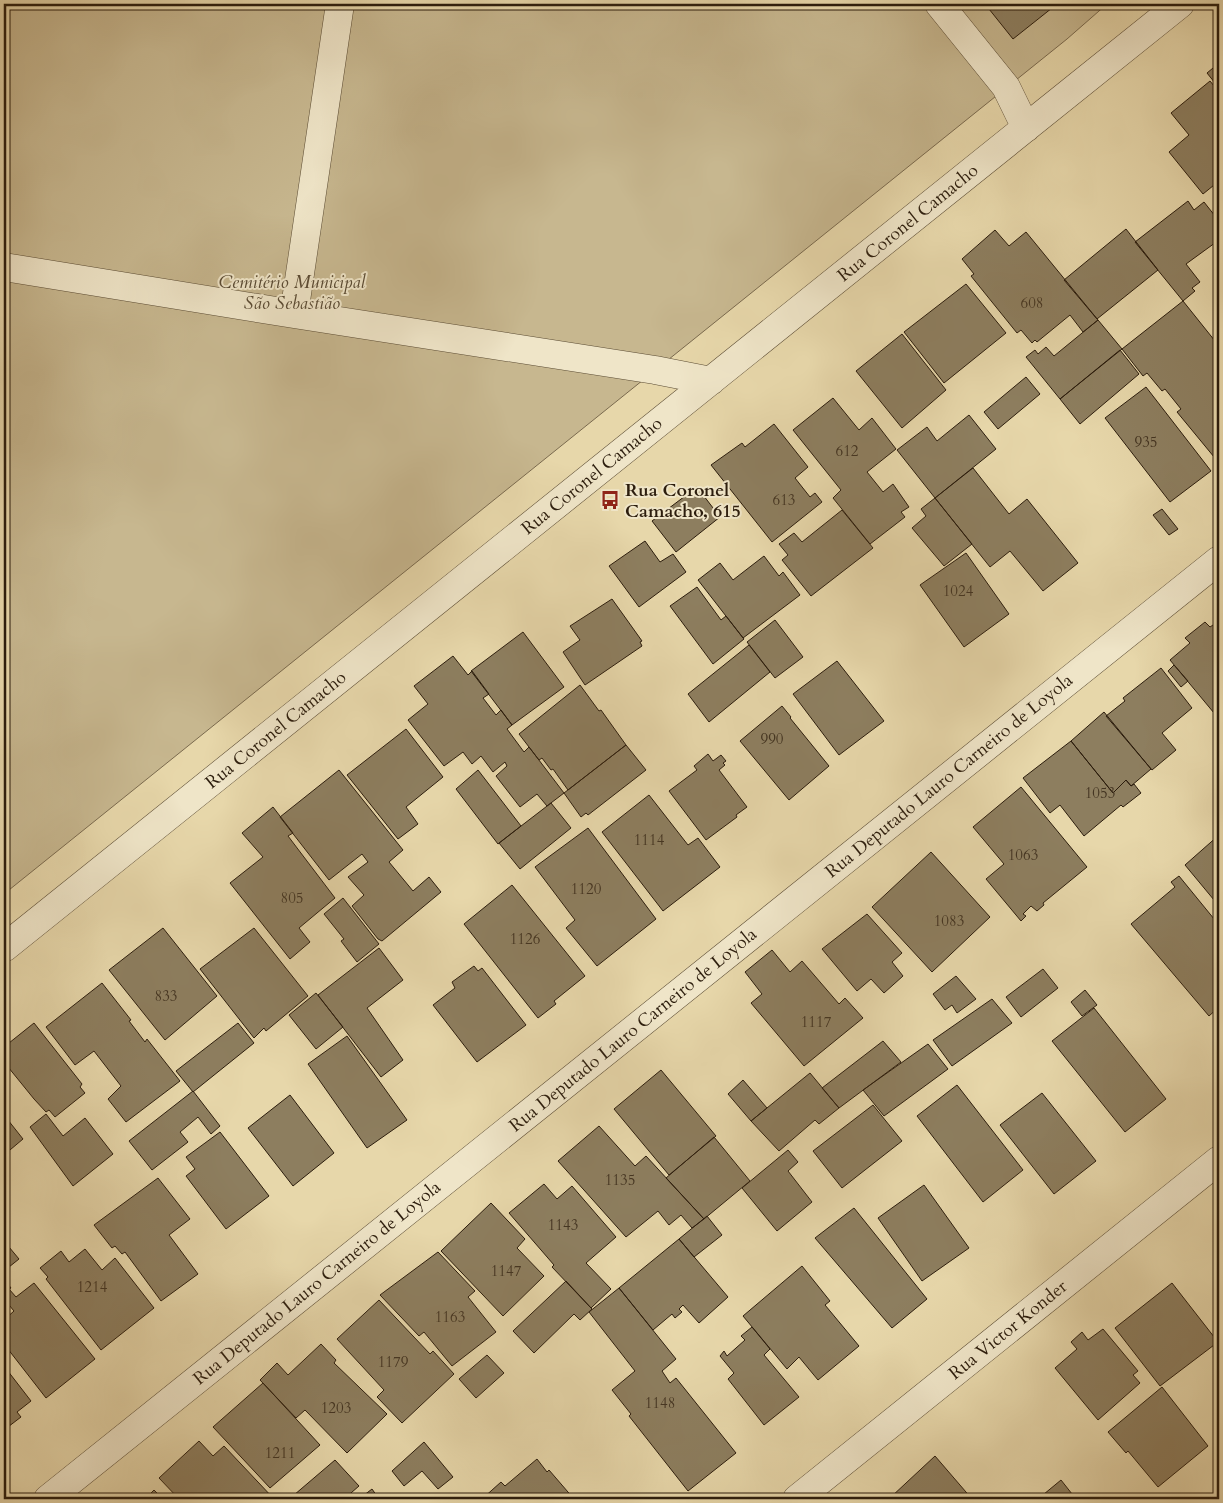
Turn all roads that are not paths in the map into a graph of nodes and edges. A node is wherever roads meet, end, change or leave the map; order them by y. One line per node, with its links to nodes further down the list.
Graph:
1 (340, 4): 6 (street)
2 (939, 4): 4 (street)
3 (1180, 4): 4 (street, Rua Coronel Camacho)
4 (1026, 128): 7 (street, Rua Coronel Camacho)
5 (4, 267): 6 (street)
6 (294, 314): 7 (street)
7 (711, 381): 9 (street, Rua Coronel Camacho)
8 (1219, 560): 11 (street, Rua Deputado Lauro Carneiro de Loyola)
9 (4, 948)
10 (1219, 1160): 12 (street, Rua Victor Konder)
11 (48, 1499)
12 (797, 1499)

